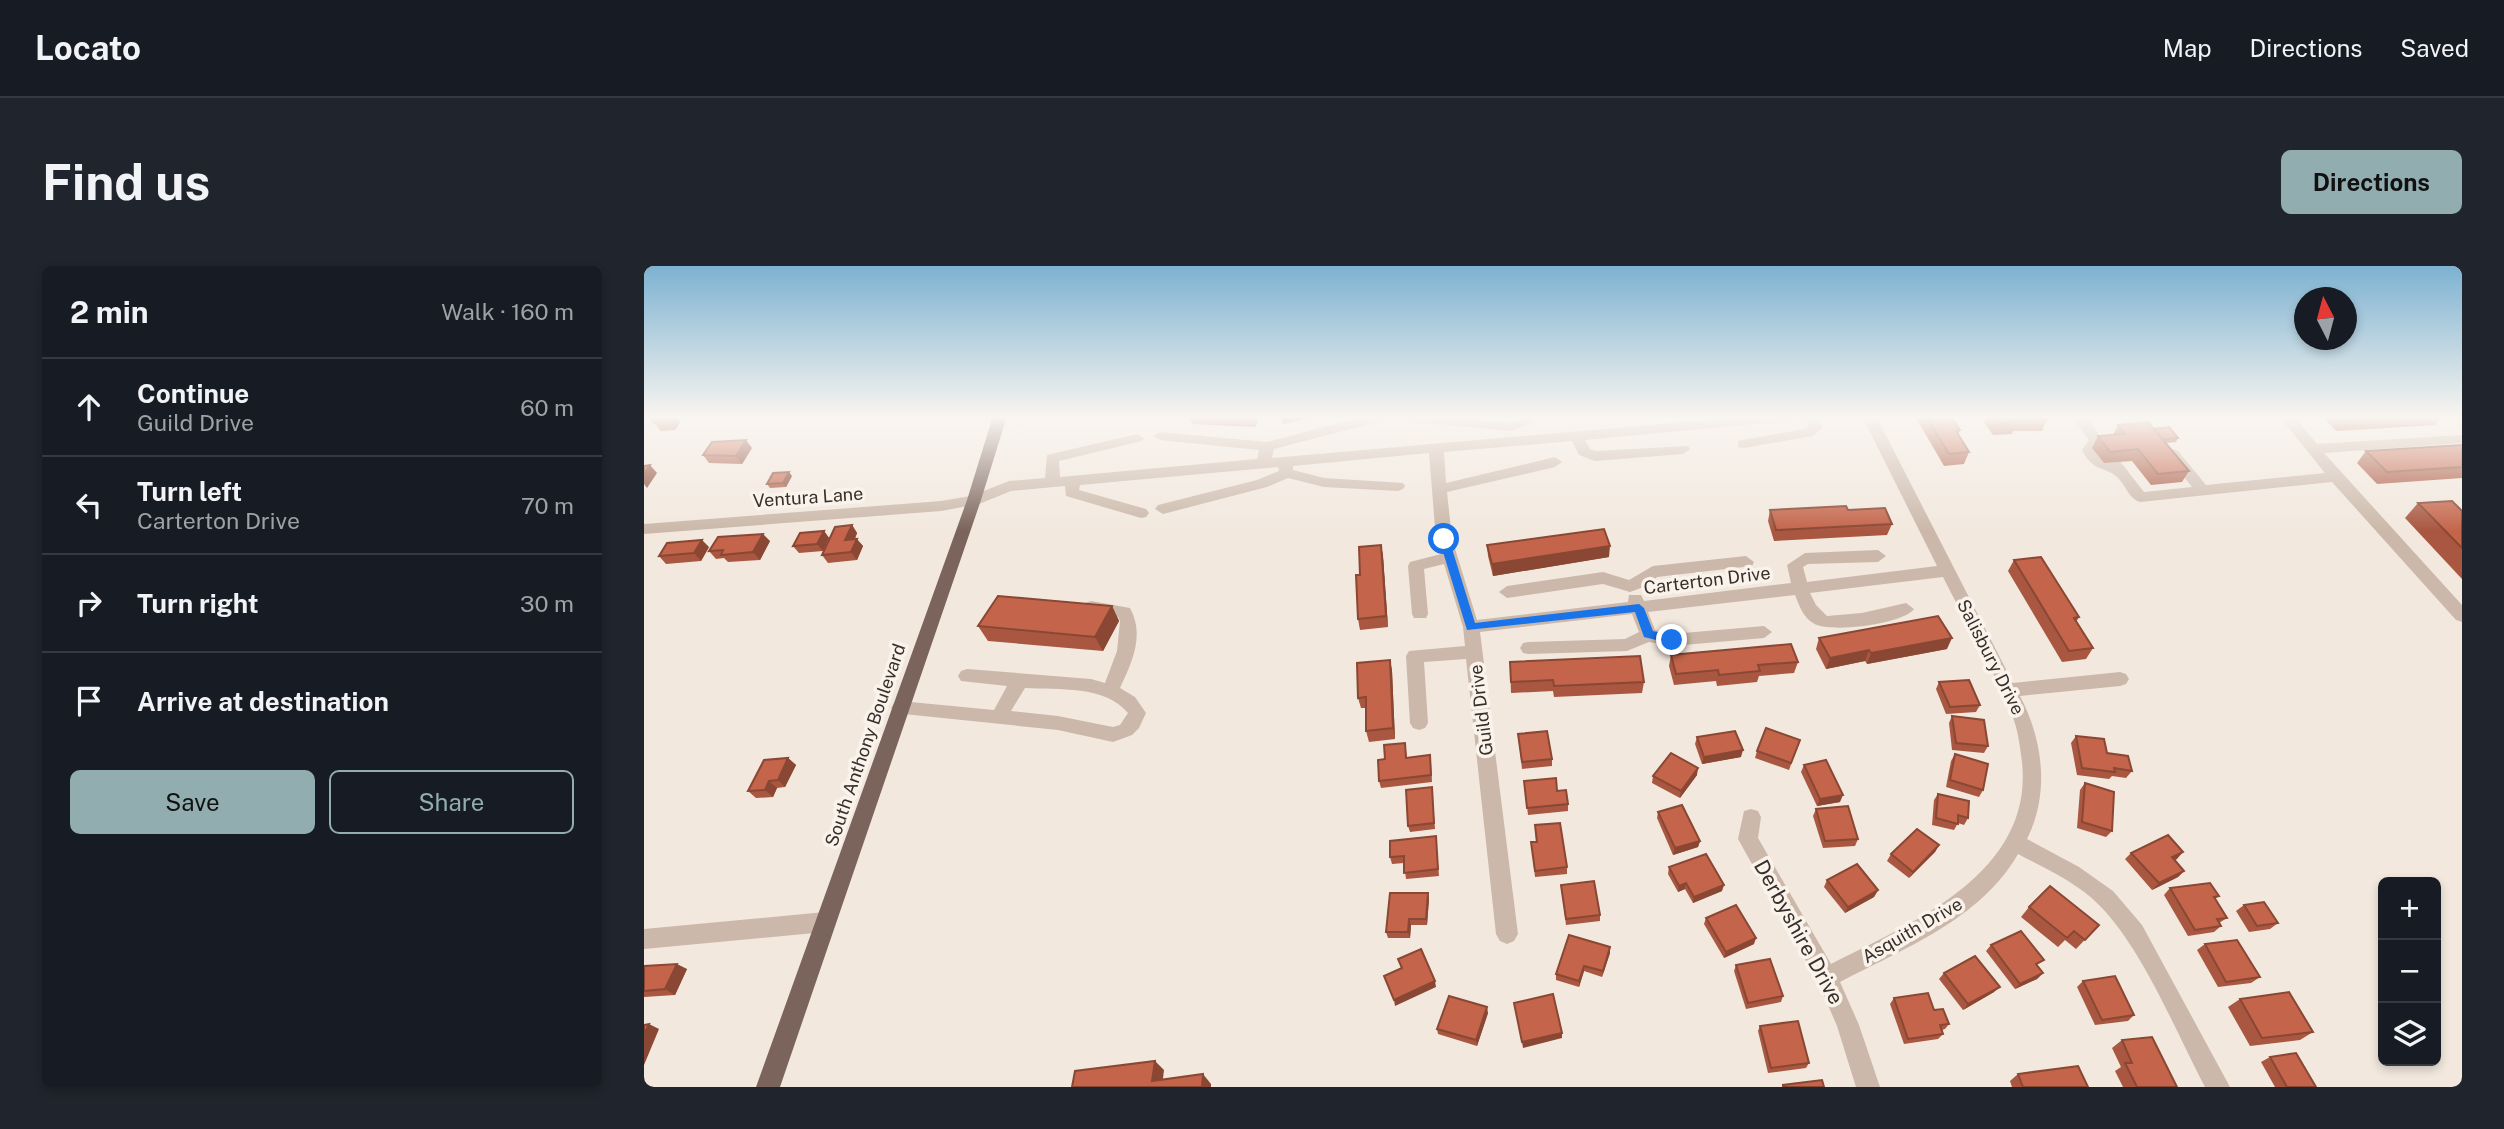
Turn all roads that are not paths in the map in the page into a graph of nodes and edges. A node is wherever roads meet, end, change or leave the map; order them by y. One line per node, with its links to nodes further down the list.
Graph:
1 (988, 454): 21 (main road, South Anthony Boulevard)
2 (1067, 454): 17 (street)
3 (1265, 454): 12 (street)
4 (1381, 454): 14 (street, Ventura Lane)
5 (1437, 454): 19 (street, Guild Drive)
6 (1590, 454): 7 (street)
7 (1616, 454)
8 (1888, 454): 28 (street, Salisbury Drive)
9 (2092, 454): 20 (street)
10 (2173, 454): 20 (street)
11 (2318, 454): 15 (street)
12 (1264, 462): 14 (street, Ventura Lane); 16 (street, Ventura Lane)
13 (1555, 462): 19 (street)
14 (1285, 467): 18 (street); 22 (street)
15 (2336, 477): 20 (street); 36 (street)
16 (1074, 480): 17 (street, Ventura Lane); 23 (street)
17 (1052, 482): 21 (street, Ventura Lane)
18 (1398, 486)
19 (1440, 489): 26 (street, Guild Drive)
20 (2203, 491)
21 (974, 500): 24 (street, Ventura Lane); 47 (main road, South Anthony Boulevard)
22 (1163, 509)
23 (1141, 513)
24 (644, 529)
25 (1878, 556): 30 (street)
26 (1447, 558): 35 (street); 37 (street, Guild Drive)
27 (1746, 562): 29 (street)
28 (1947, 571): 30 (street, Carterton Drive); 46 (street, Salisbury Drive)
29 (1630, 586): 31 (street); 33 (street)
30 (1801, 589): 33 (street, Carterton Drive); 34 (street)
31 (1507, 592)
32 (1075, 606): 45 (street)
33 (1639, 608): 37 (street, Carterton Drive); 39 (street)
34 (1906, 609)
35 (1420, 614)
36 (2462, 616)
37 (1471, 627): 41 (street, Guild Drive)
38 (1764, 632): 39 (street)
39 (1648, 635): 40 (street)
40 (1529, 648)
41 (1474, 652): 49 (street); 53 (street, Guild Drive)
42 (967, 676): 44 (street)
43 (2120, 678): 46 (street)
44 (1020, 680): 45 (street); 48 (street)
45 (1110, 690): 48 (street)
46 (2010, 690): 51 (street, Salisbury Drive)
47 (900, 708): 48 (street); 52 (main road, South Anthony Boulevard)
48 (999, 717)
49 (1419, 723)
50 (1751, 817): 55 (street, Derbyshire Drive)
51 (2016, 843): 55 (street, Asquith Drive); 58 (street)
52 (825, 922): 54 (street); 56 (main road, South Anthony Boulevard)
53 (1507, 934)
54 (644, 939)
55 (1827, 977): 57 (street, Derbyshire Drive)
56 (768, 1087)
57 (1868, 1087)
58 (2218, 1087)

